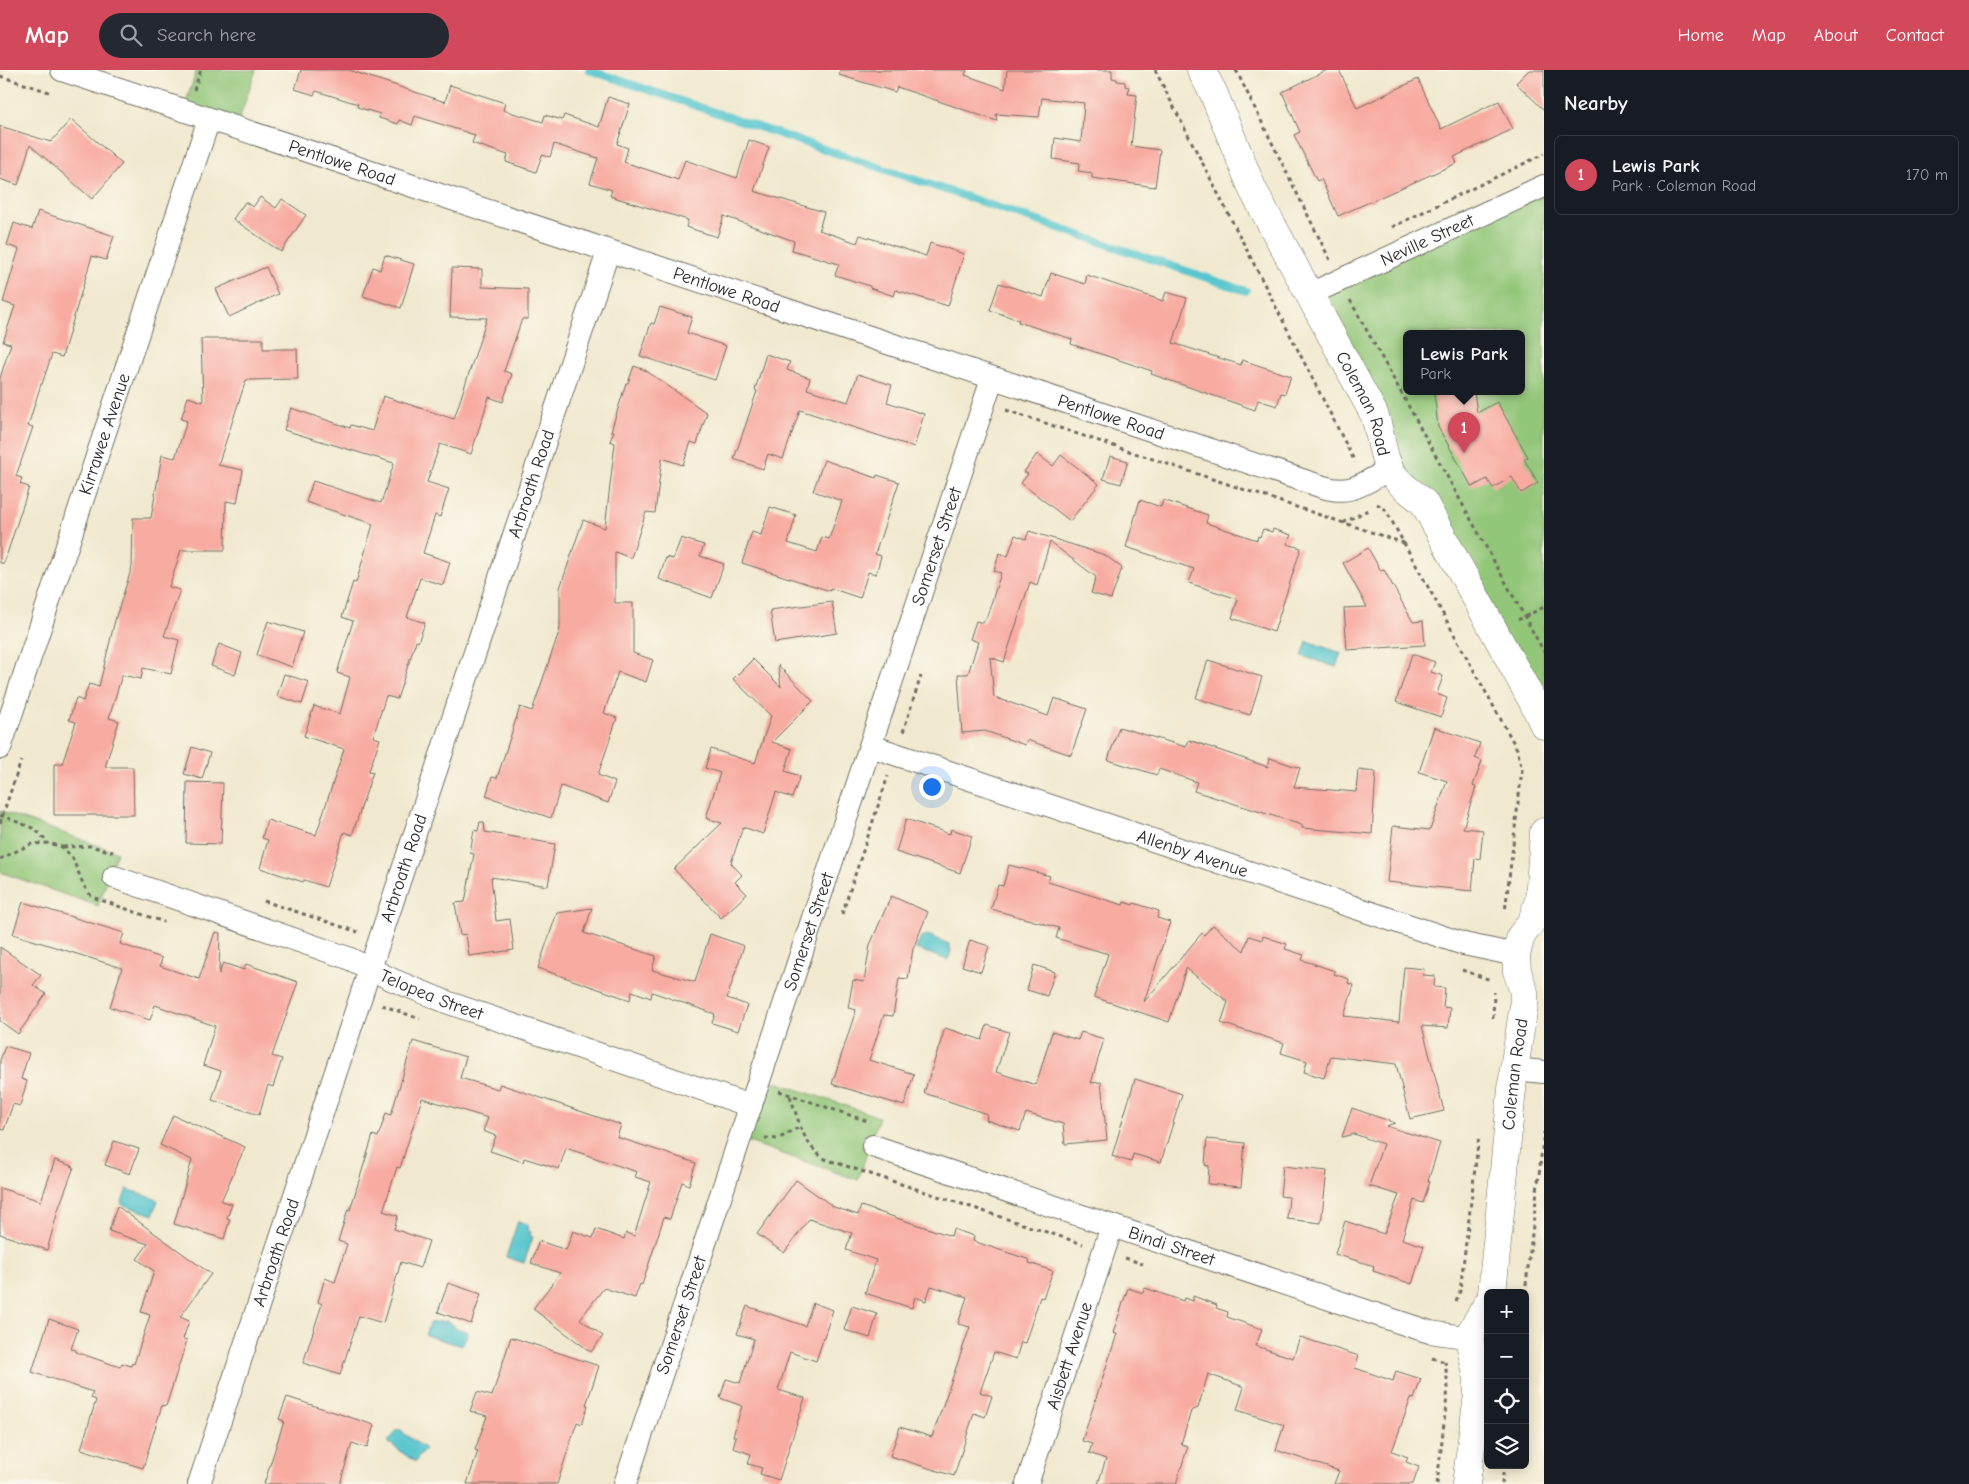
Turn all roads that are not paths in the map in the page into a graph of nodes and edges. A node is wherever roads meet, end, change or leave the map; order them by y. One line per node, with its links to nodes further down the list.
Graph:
1 (62, 70): 3 (street, Pentlowe Road)
2 (1201, 70): 6 (street, Coleman Road)
3 (209, 119): 5 (street, Pentlowe Road); 11 (street, Kirrawee Avenue)
4 (1544, 186): 6 (street, Neville Street)
5 (608, 252): 7 (street, Pentlowe Road); 15 (street, Arbroath Road)
6 (1310, 294): 8 (street, Coleman Road)
7 (992, 379): 8 (street, Pentlowe Road); 10 (street, Somerset Street)
8 (1390, 469): 9 (street, Coleman Road)
9 (1544, 725)
10 (871, 746): 14 (street, Allenby Avenue); 18 (street, Somerset Street)
11 (0, 748)
12 (1544, 832): 14 (street, Coleman Road)
13 (114, 877): 15 (street, Telopea Street)
14 (1516, 955): 16 (street, Coleman Road)
15 (370, 968): 18 (street, Telopea Street); 24 (street, Arbroath Road)
16 (1514, 1069): 17 (street); 21 (street, Coleman Road)
17 (1544, 1072)
18 (751, 1106): 25 (street, Somerset Street)
19 (873, 1146): 20 (street, Bindi Street)
20 (1112, 1226): 23 (street, Bindi Street); 26 (street, Aisbett Avenue)
21 (1492, 1289)
22 (1484, 1310): 23 (street)
23 (1471, 1338): 27 (street)
24 (199, 1484)
25 (625, 1484)
26 (1026, 1484)
27 (1466, 1484)

